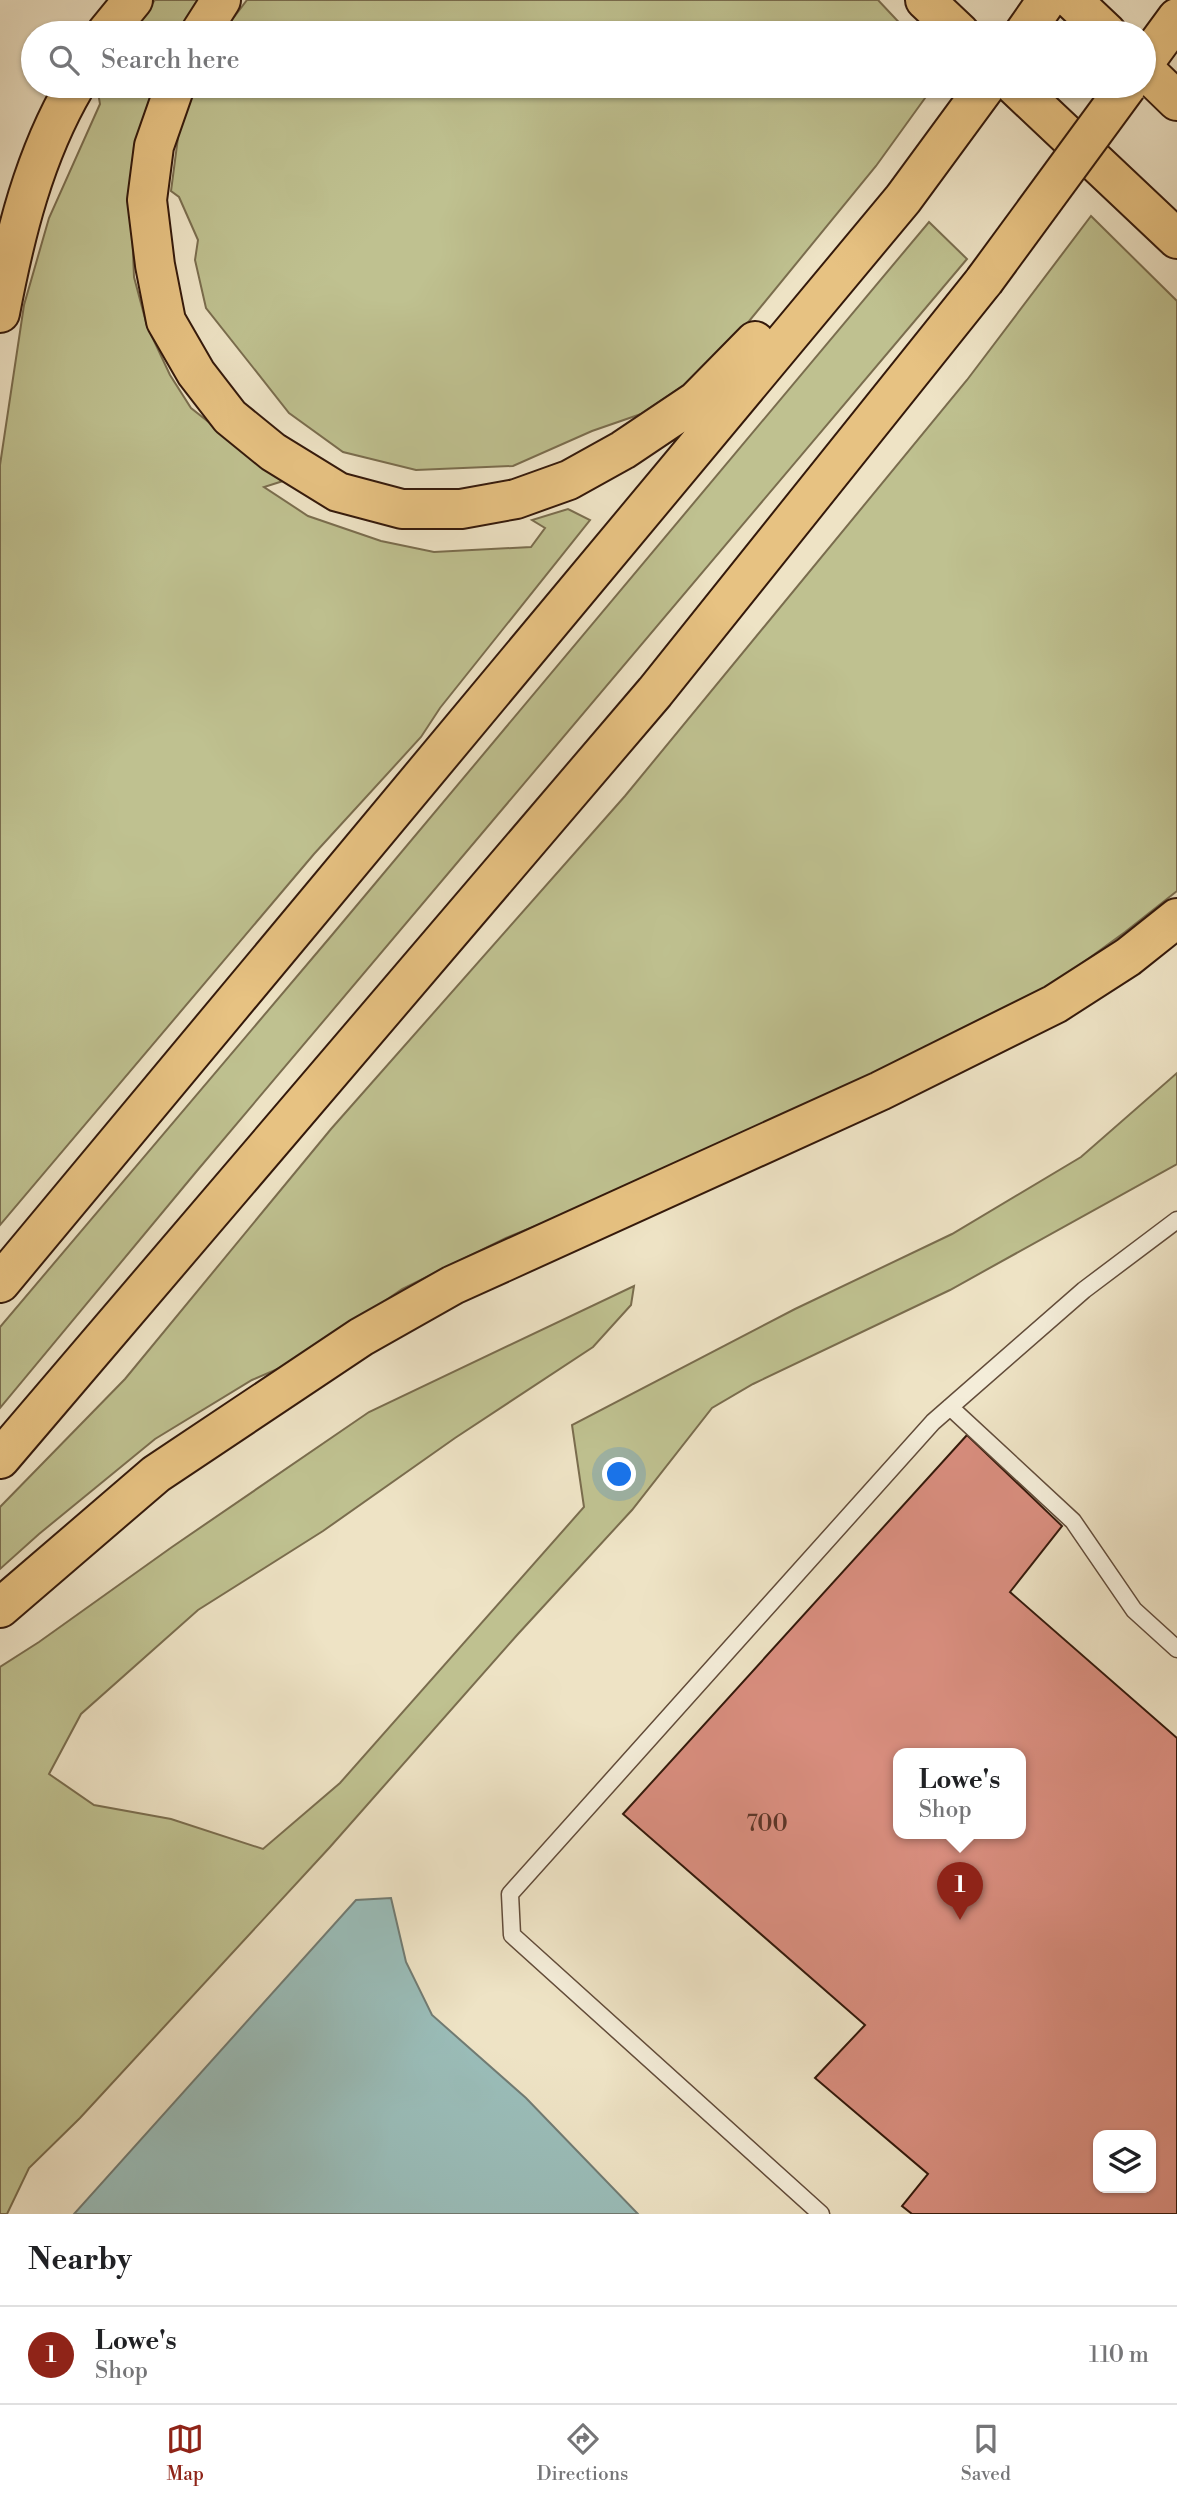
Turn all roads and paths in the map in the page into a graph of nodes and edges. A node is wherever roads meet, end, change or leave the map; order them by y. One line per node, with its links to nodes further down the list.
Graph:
1 (133, 0): 7 (highway)
2 (221, 0): 8 (highway)
3 (925, 0): 9 (highway)
4 (1047, 0): 10 (highway)
5 (1072, 0): 11 (highway)
6 (1177, 18): 12 (highway)
7 (116, 21)
8 (208, 21)
9 (947, 21)
10 (1032, 21)
11 (1094, 21)
12 (1156, 47)
13 (1156, 81): 19 (highway)
14 (68, 98): 22 (highway)
15 (171, 98): 20 (highway)
16 (977, 98): 20 (highway)
17 (1028, 98): 21 (highway)
18 (1118, 98): 27 (highway, bridge)
19 (1177, 101)
20 (903, 199): 25 (highway)
21 (1177, 239)
22 (0, 313)
23 (1177, 918): 28 (highway)
24 (1177, 1220): 26 (lane)
25 (0, 1283)
26 (950, 1407): 29 (lane); 30 (lane)
27 (0, 1459)
28 (0, 1608)
29 (1177, 1649)
30 (821, 2214)

